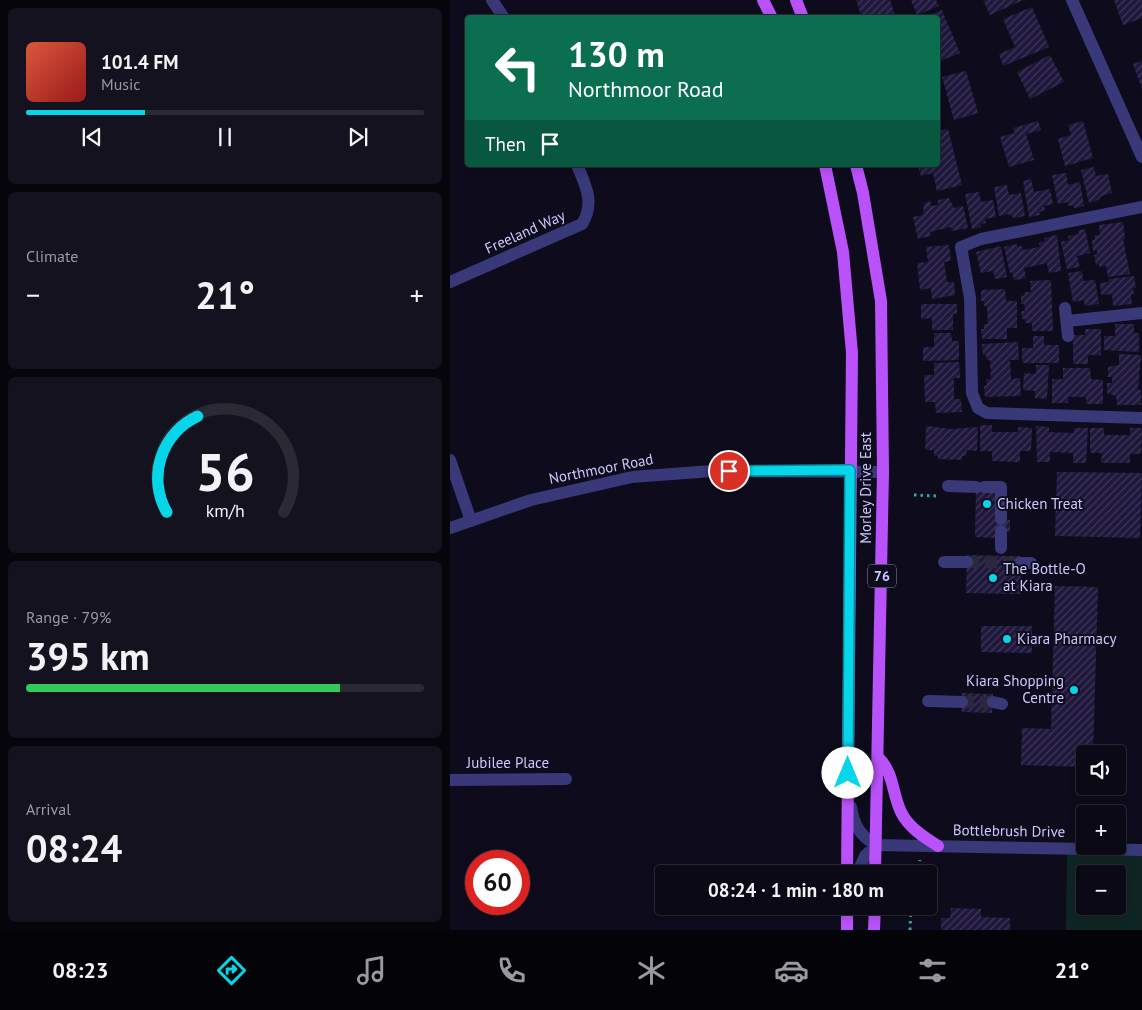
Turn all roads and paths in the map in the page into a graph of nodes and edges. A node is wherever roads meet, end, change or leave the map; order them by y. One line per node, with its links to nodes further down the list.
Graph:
1 (492, 0): 5 (street)
2 (763, 0): 6 (main road)
3 (796, 0): 7 (main road)
4 (1072, 0): 8 (street)
5 (502, 15)
6 (770, 15)
7 (802, 15)
8 (1142, 157)
9 (578, 167): 13 (street, Freeland Way)
10 (826, 167): 20 (main road, Morley Drive East / 76)
11 (856, 167): 21 (main road, Morley Drive East / 76)
12 (1142, 207): 18 (street)
13 (450, 282)
14 (1065, 308): 16 (street)
15 (1142, 313): 16 (street)
16 (1068, 321): 17 (street)
17 (1068, 336)
18 (1142, 418)
19 (450, 460): 24 (street)
20 (850, 470): 21 (street, Northmoor Road); 24 (street, Northmoor Road); 34 (main road, Morley Drive East / 76)
21 (883, 472): 31 (main road, Morley Drive East / 76)
22 (945, 491): 23 (path); 26 (street)
23 (914, 495)
24 (471, 521): 25 (street, Northmoor Road)
25 (450, 528)
26 (1001, 548)
27 (944, 562): 28 (street)
28 (967, 562)
29 (928, 701): 30 (street)
30 (962, 702)
31 (879, 758): 35 (main road, Morley Drive East / 76); 36 (main road)
32 (566, 779): 33 (street, Jubilee Place)
33 (450, 780)
34 (848, 791): 35 (street); 38 (main road, Morley Drive East / 76)
35 (876, 845): 36 (street, Bottlebrush Drive); 39 (street); 40 (main road, Morley Drive East / 76)
36 (938, 846): 37 (street, Bottlebrush Drive)
37 (1142, 850)
38 (847, 865)
39 (861, 865)
40 (875, 865)
41 (875, 915): 43 (main road)
42 (911, 915): 44 (path)
43 (874, 930)
44 (910, 930)

